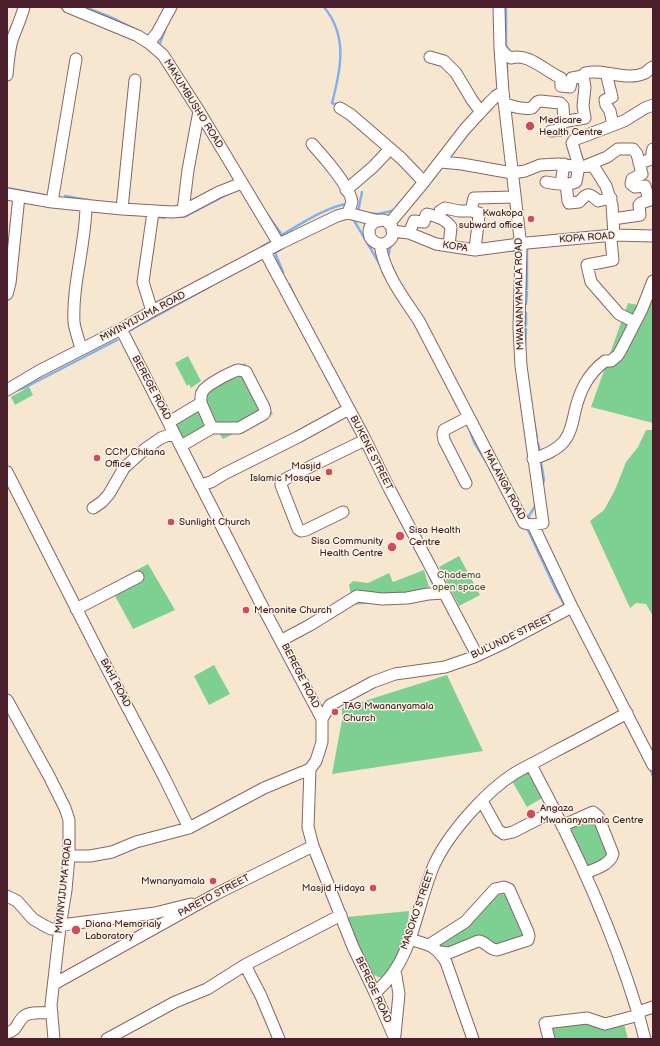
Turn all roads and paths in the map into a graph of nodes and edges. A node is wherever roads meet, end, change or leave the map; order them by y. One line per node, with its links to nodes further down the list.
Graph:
1 (24, 7): 11 (street)
2 (68, 7): 5 (street, MAKUMBUSHO ROAD)
3 (171, 7): 5 (street)
4 (499, 7): 6 (street, MWANANYAMALA ROAD)
5 (149, 43): 20 (street, MAKUMBUSHO ROAD)
6 (500, 48): 14 (street); 15 (street, MWANANYAMALA ROAD)
7 (430, 57): 21 (street)
8 (76, 59): 43 (street)
9 (653, 67): 10 (street)
10 (606, 73): 12 (street); 23 (street)
11 (7, 75)
12 (583, 76): 14 (street); 22 (street)
13 (135, 80): 45 (street)
14 (562, 86): 16 (street)
15 (503, 92): 17 (street, MWANANYAMALA ROAD); 21 (street)
16 (558, 102): 17 (street); 22 (street)
17 (504, 104): 32 (street, MWANANYAMALA ROAD)
18 (653, 105): 23 (street)
19 (340, 108): 26 (street)
20 (199, 111): 35 (street, MAKUMBUSHO ROAD); 46 (street)
21 (481, 112): 28 (street)
22 (564, 122): 24 (street)
23 (613, 125): 31 (street)
24 (551, 131)
25 (312, 144): 37 (street)
26 (390, 149): 33 (street); 37 (street)
27 (653, 155): 29 (street)
28 (441, 162): 32 (street); 33 (street)
29 (639, 163): 31 (street); 42 (street)
30 (564, 164): 31 (street); 32 (street); 36 (street)
31 (582, 167): 36 (street); 41 (street)
32 (512, 173): 40 (street, MWANANYAMALA ROAD)
33 (424, 182): 52 (street)
34 (546, 182): 36 (street)
35 (242, 183): 46 (street); 57 (street, MAKUMBUSHO ROAD)
36 (564, 184): 41 (street)
37 (346, 190): 49 (street)
38 (7, 194): 39 (street)
39 (19, 196): 43 (street); 64 (street)
40 (515, 197): 47 (street); 59 (street, MWANANYAMALA ROAD)
41 (611, 198): 51 (street)
42 (651, 199): 51 (street)
43 (52, 202): 44 (street)
44 (86, 205): 45 (street); 68 (street)
45 (122, 209): 48 (street)
46 (183, 211): 48 (street)
47 (471, 211): 50 (street); 61 (street)
48 (154, 212): 65 (street)
49 (352, 214): 52 (street, KOPA); 53 (street); 57 (street, MWINYIJUMA ROAD)
50 (440, 218): 54 (street); 60 (street)
51 (613, 219): 55 (street)
52 (387, 225): 53 (street); 54 (street, KOPA); 58 (street)
53 (370, 228): 58 (street)
54 (409, 233): 60 (street, KOPA)
55 (614, 235): 56 (street, KOPA ROAD); 59 (street, KOPA ROAD); 66 (street)
56 (653, 236)
57 (279, 244): 62 (street, MWINYIJUMA ROAD)
58 (380, 244): 72 (street, MALANGA ROAD)
59 (520, 244): 61 (street, KOPA); 78 (street, MWANANYAMALA ROAD)
60 (449, 246): 61 (street, KOPA)
61 (475, 250)
62 (265, 252): 65 (street, MWINYIJUMA ROAD); 71 (street, BUKENE STREET)
63 (653, 280): 66 (street)
64 (7, 294)
65 (152, 311): 67 (street, MWINYIJUMA ROAD)
66 (635, 322): 78 (street)
67 (121, 329): 68 (street, MWINYIJUMA ROAD); 73 (street, BEREGE ROAD)
68 (81, 349): 69 (street, MWINYIJUMA ROAD)
69 (7, 390)
70 (201, 403): 73 (street); 74 (street); 74 (street)
71 (349, 409): 76 (street, BUKENE STREET); 81 (street)
72 (469, 417): 80 (street); 84 (street, MALANGA ROAD)
73 (169, 422): 75 (street, BEREGE ROAD)
74 (212, 428): 77 (street)
75 (174, 433): 77 (street, BEREGE ROAD); 82 (street)
76 (365, 440): 83 (street); 86 (street, BUKENE STREET)
77 (181, 446): 81 (street, BEREGE ROAD)
78 (533, 459): 84 (street, MWANANYAMALA ROAD)
79 (7, 472): 88 (street, BAHI ROAD)
80 (466, 483)
81 (200, 485): 89 (street, BEREGE ROAD)
82 (93, 508)
83 (342, 512)
84 (533, 525): 87 (street, MALANGA ROAD)
85 (138, 577): 88 (street)
86 (444, 593): 89 (street); 90 (street, BUKENE STREET)
87 (572, 607): 90 (street, BULUNDE STREET); 92 (street, MALANGA ROAD)
88 (76, 609): 100 (street, BAHI ROAD)
89 (282, 640): 93 (street, BEREGE ROAD)
90 (477, 655): 93 (street, BULUNDE STREET)
91 (7, 700): 102 (street, MWINYIJUMA ROAD)
92 (627, 713): 94 (street, MASOKO STREET); 95 (street, MALANGA ROAD)
93 (322, 719): 96 (street, BEREGE ROAD)
94 (531, 765): 97 (street, MASOKO STREET); 98 (street)
95 (653, 765)
96 (310, 769): 100 (street); 101 (street, BEREGE ROAD)
97 (482, 801): 98 (street); 108 (street, MASOKO STREET)
98 (556, 810): 99 (street)
99 (562, 826): 103 (street); 103 (street)
100 (189, 828): 102 (street)
101 (313, 846): 104 (street, PARETO STREET); 106 (street, BEREGE ROAD)
102 (69, 856): 107 (street, MWINYIJUMA ROAD)
103 (585, 873): 117 (street)
104 (216, 894): 107 (street); 113 (street, PARETO STREET)
105 (7, 896): 107 (street)
106 (340, 915): 111 (street); 114 (street, BEREGE ROAD)
107 (60, 927): 113 (street, MWINYIJUMA ROAD)
108 (409, 939): 109 (street); 112 (street, MASOKO STREET)
109 (429, 945): 110 (street); 110 (street)
110 (440, 952): 124 (street)
111 (245, 965): 122 (street); 123 (street)
112 (395, 970): 114 (street, MASOKO STREET); 119 (street)
113 (54, 984): 116 (street, MWINYIJUMA ROAD)
114 (375, 993): 119 (street, BEREGE ROAD)
115 (653, 1007): 117 (street)
116 (52, 1013): 118 (street); 121 (street, MWINYIJUMA ROAD)
117 (638, 1014): 120 (street); 125 (street)
118 (8, 1032)
119 (395, 1038)
120 (642, 1038)
121 (54, 1039)
122 (107, 1039)
123 (279, 1039)
124 (473, 1039)
125 (549, 1039)

